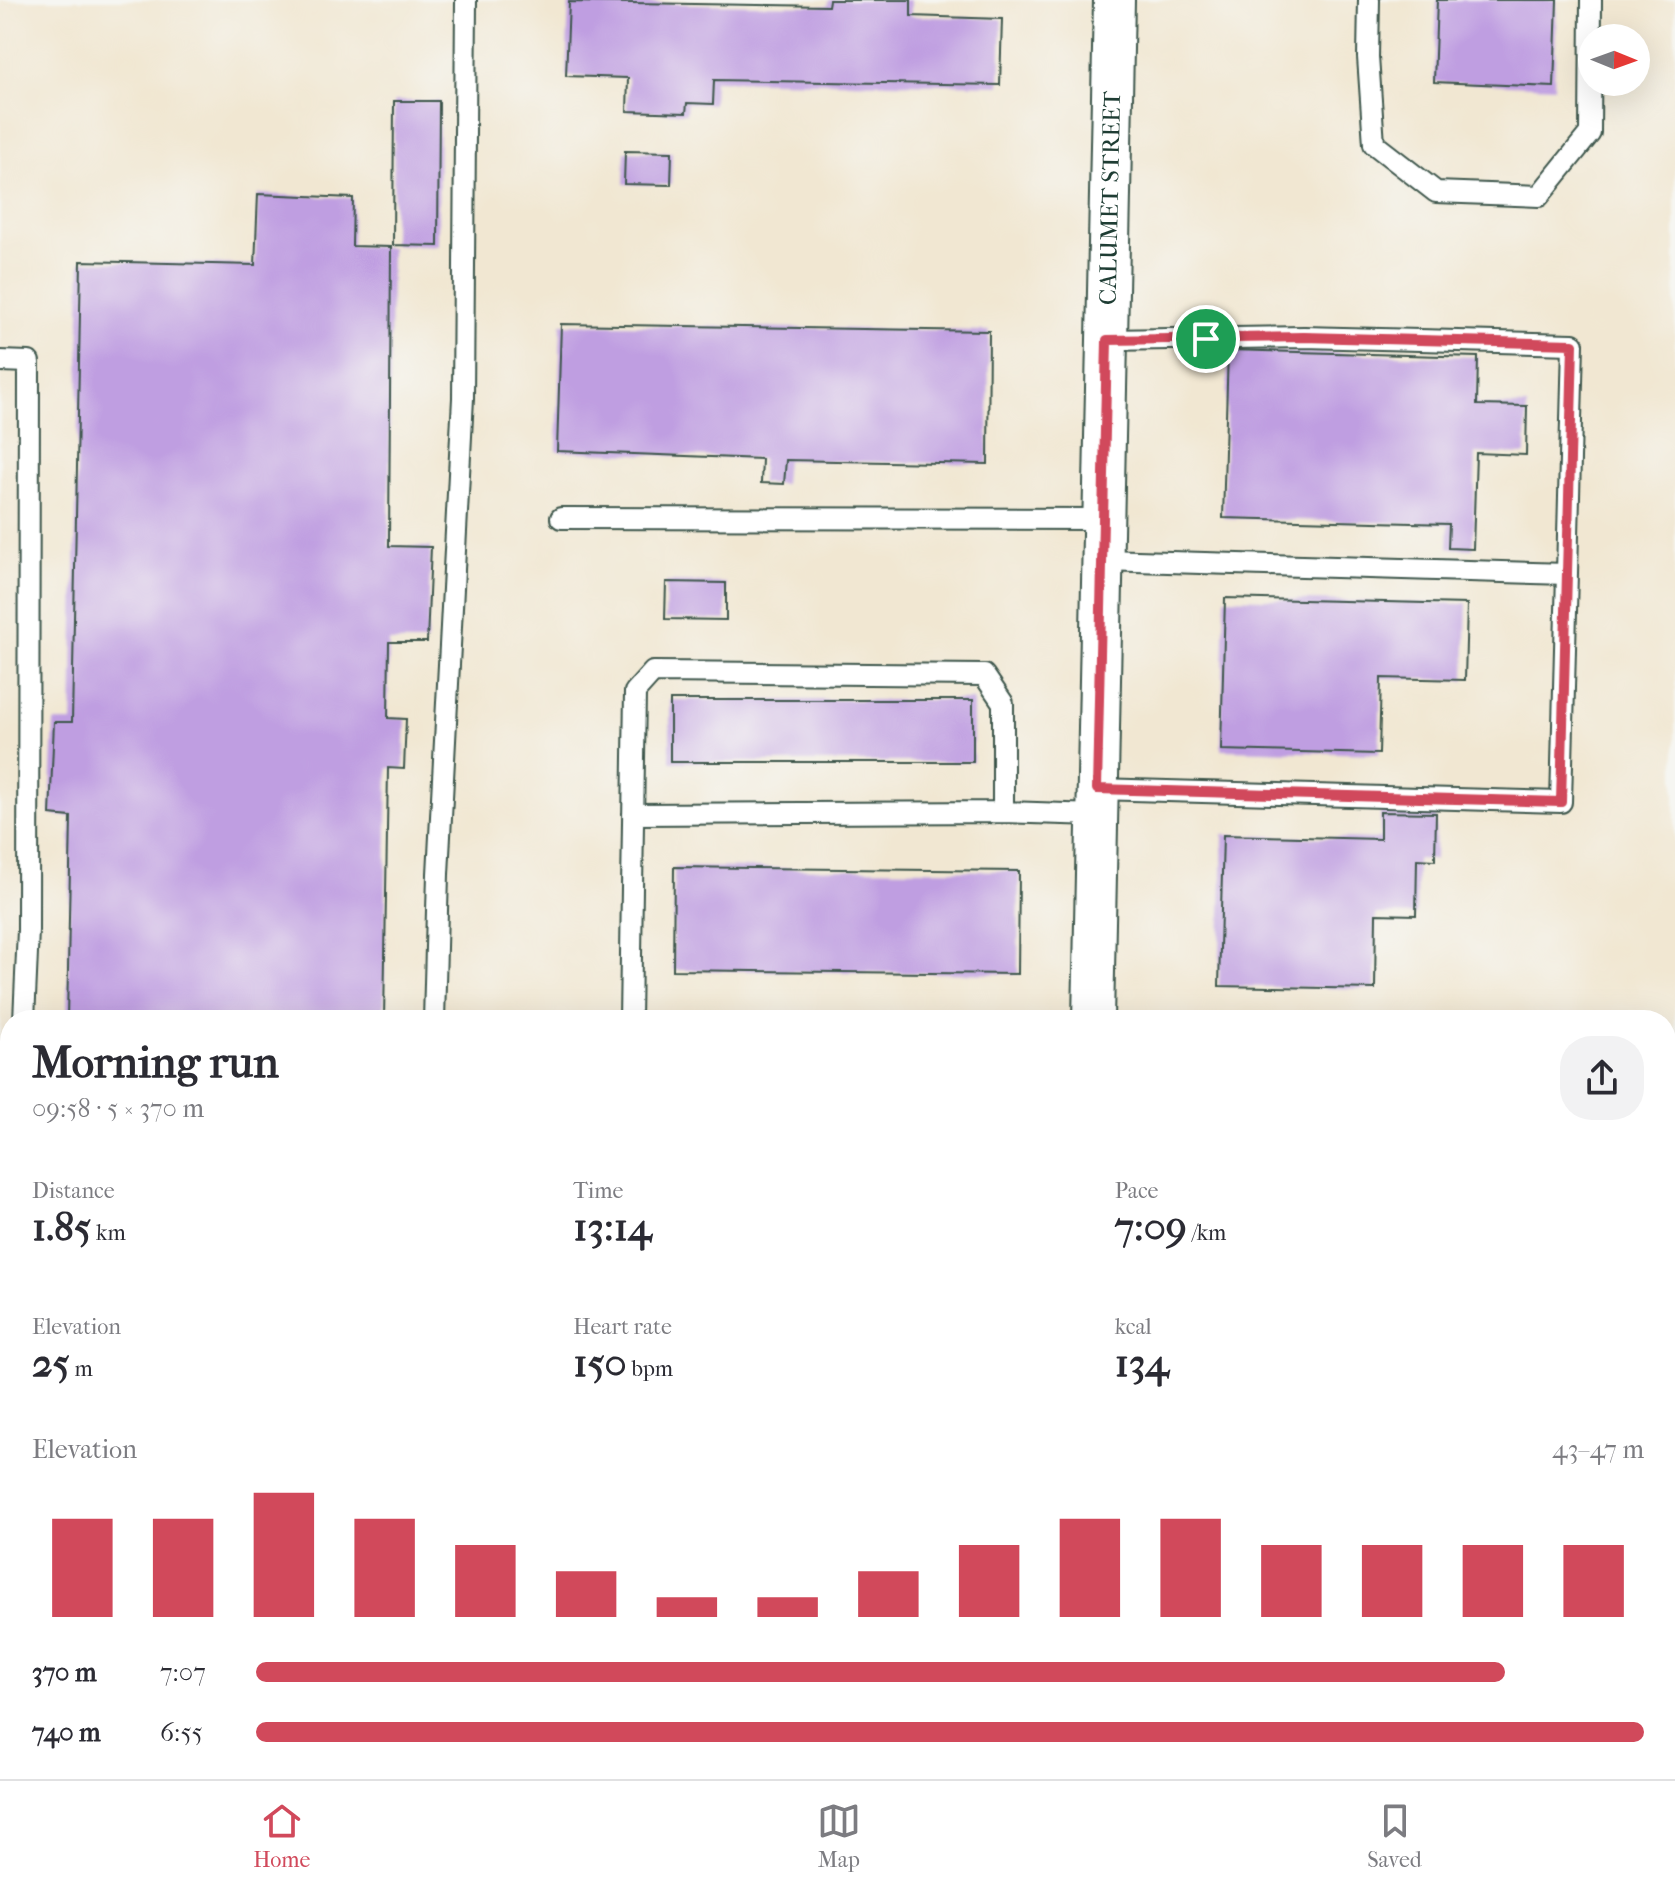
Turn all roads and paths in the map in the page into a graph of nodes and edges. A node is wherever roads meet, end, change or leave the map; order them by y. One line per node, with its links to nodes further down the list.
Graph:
1 (466, 0): 15 (lane)
2 (1114, 0): 5 (street, CALUMET STREET)
3 (1369, 0): 4 (lane)
4 (1591, 0)
5 (1107, 340): 8 (street, CALUMET STREET); 10 (lane)
6 (0, 361): 14 (lane)
7 (561, 518): 8 (lane)
8 (1103, 519): 9 (street, CALUMET STREET)
9 (1103, 560): 10 (lane); 11 (street, CALUMET STREET)
10 (1567, 574): 11 (lane)
11 (1097, 802): 12 (lane); 17 (street, CALUMET STREET)
12 (1003, 812): 13 (lane); 13 (lane)
13 (633, 814): 16 (lane)
14 (24, 1010)
15 (434, 1010)
16 (630, 1010)
17 (1093, 1010)

